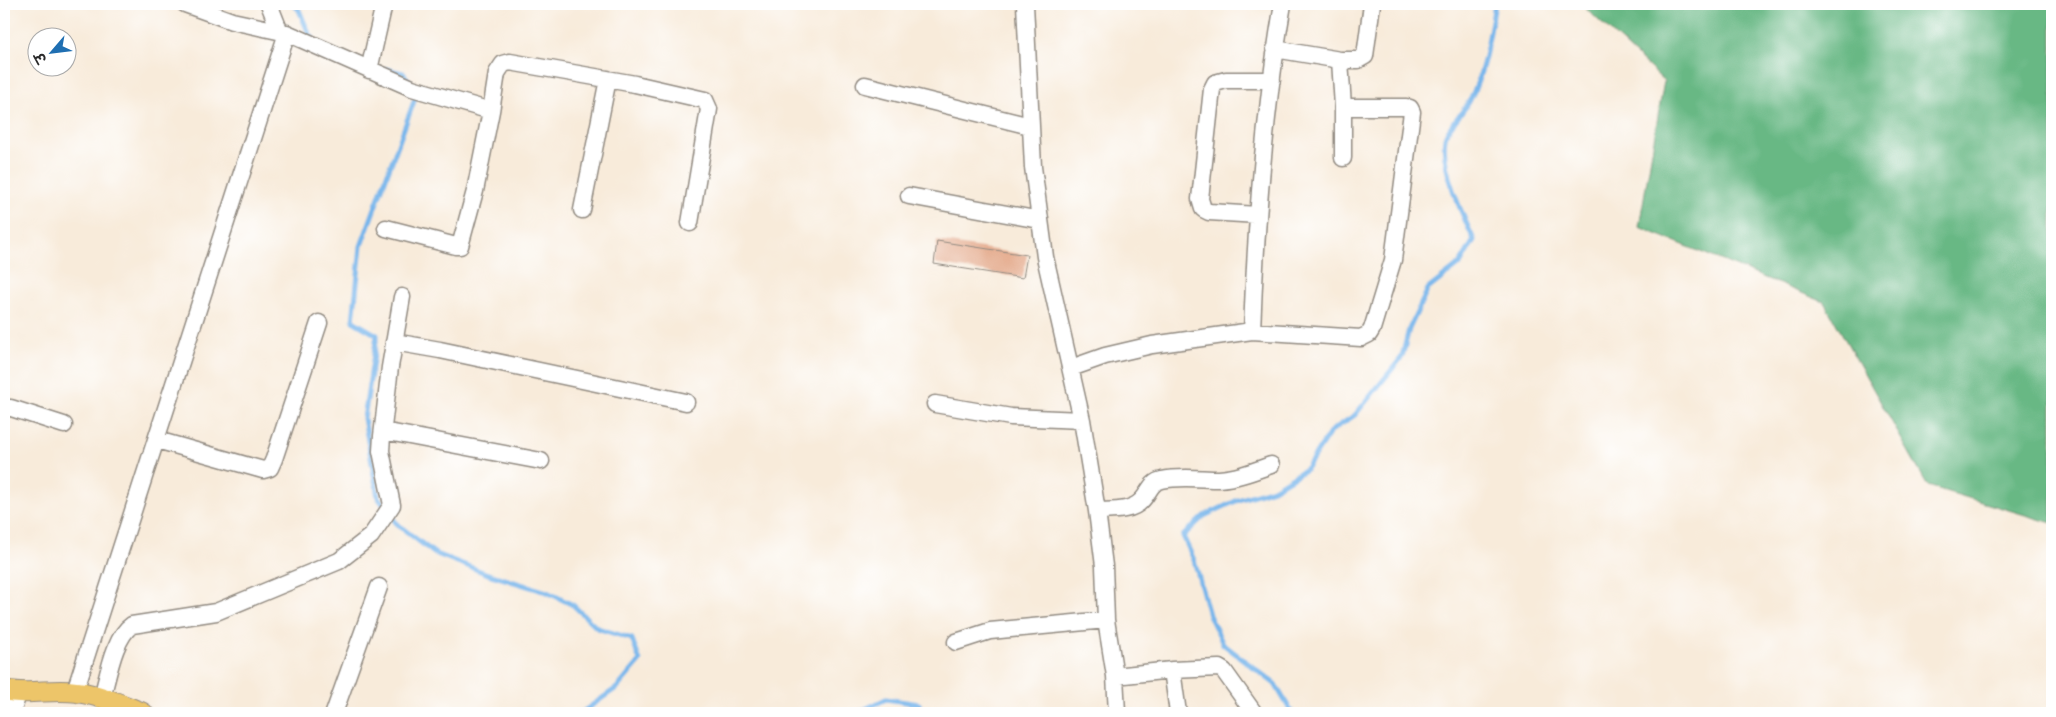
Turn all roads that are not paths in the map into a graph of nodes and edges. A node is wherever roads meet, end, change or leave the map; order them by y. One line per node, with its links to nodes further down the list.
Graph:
1 (185, 4): 7 (street)
2 (269, 4): 7 (street)
3 (384, 4): 10 (street)
4 (1024, 4): 16 (street)
5 (1283, 4): 8 (street)
6 (1372, 4): 9 (street)
7 (284, 33): 10 (street); 35 (street)
8 (1275, 49): 9 (street); 12 (street)
9 (1340, 60): 14 (street)
10 (369, 68): 15 (street)
11 (608, 79): 15 (street); 19 (street); 22 (street)
12 (1272, 80): 20 (street); 20 (street)
13 (865, 85): 16 (street)
14 (1343, 107): 17 (street); 26 (street)
15 (491, 111): 23 (street)
16 (1030, 126): 21 (street)
17 (1343, 158)
18 (909, 196): 21 (street)
19 (582, 210)
20 (1258, 215): 26 (street)
21 (1040, 220): 28 (street)
22 (690, 223)
23 (386, 228)
24 (402, 297): 27 (street)
25 (319, 323): 35 (street)
26 (1252, 331): 28 (street)
27 (394, 342): 29 (street); 34 (street)
28 (1071, 368): 32 (street)
29 (686, 402)
30 (935, 404): 32 (street)
31 (4, 408): 33 (street)
32 (1082, 420): 38 (street)
33 (64, 425)
34 (383, 430): 36 (street); 46 (street)
35 (157, 440): 44 (street)
36 (541, 461)
37 (1271, 465): 38 (street)
38 (1097, 511): 40 (street)
39 (379, 587): 49 (street)
40 (1106, 620): 41 (street); 43 (street)
41 (956, 642)
42 (1172, 670): 43 (street); 51 (street); 52 (street)
43 (1115, 676): 50 (street)
44 (75, 691): 45 (main road); 46 (main road)
45 (11, 692): 47 (street)
46 (102, 697): 48 (main road)
47 (12, 713)
48 (143, 713)
49 (334, 713)
50 (1117, 713)
51 (1178, 713)
52 (1254, 713)

